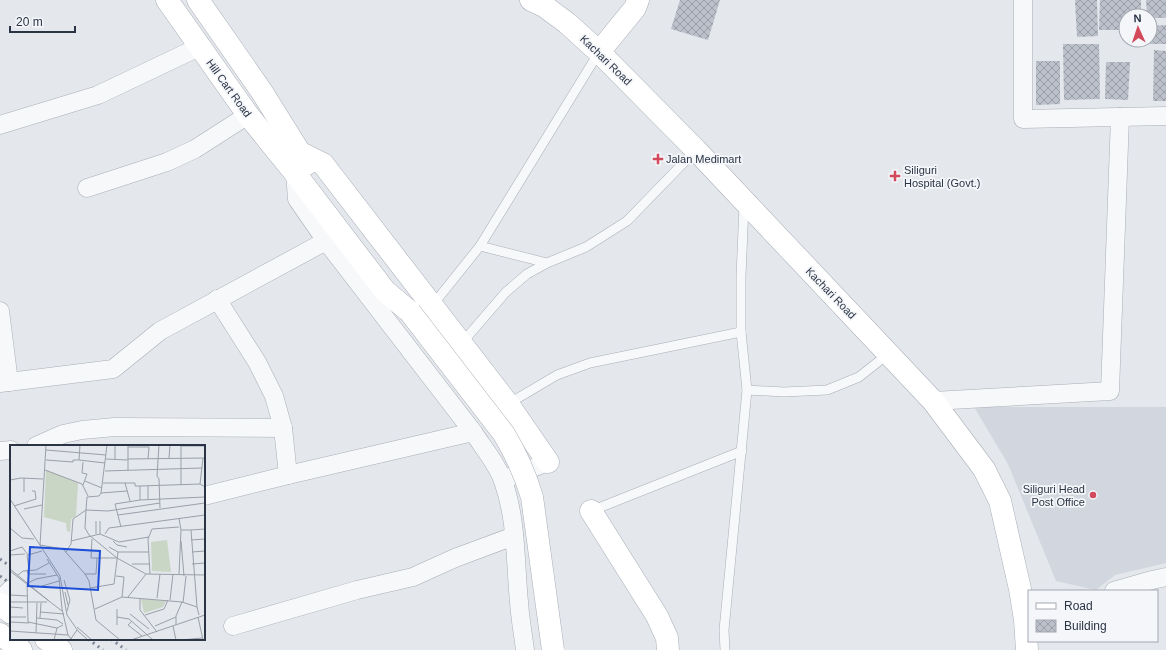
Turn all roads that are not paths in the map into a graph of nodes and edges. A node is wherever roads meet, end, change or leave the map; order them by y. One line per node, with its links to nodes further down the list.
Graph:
1 (166, 0): 6 (street, Hill Cart Road)
2 (198, 0): 13 (street)
3 (530, 0): 7 (street, Kachari Road)
4 (638, 0): 7 (street)
5 (1023, 0): 10 (street)
6 (199, 47): 8 (street, Hill Cart Road); 11 (street)
7 (599, 52): 12 (street, Kachari Road); 19 (lane)
8 (248, 115): 14 (street, Hill Cart Road); 16 (street)
9 (1166, 116): 10 (street)
10 (1120, 117): 29 (street)
11 (0, 126)
12 (696, 150): 17 (street, Kachari Road); 20 (lane)
13 (299, 152): 15 (street); 22 (street)
14 (295, 173): 15 (street, Hill Cart Road); 18 (street)
15 (313, 187): 56 (street, bridge)
16 (87, 188)
17 (744, 202): 24 (lane); 26 (street, Kachari Road)
18 (326, 241): 21 (street); 32 (street)
19 (480, 246): 20 (lane); 22 (lane)
20 (547, 263): 25 (lane)
21 (217, 299): 27 (street); 31 (street)
22 (432, 306): 25 (street)
23 (0, 311): 27 (street)
24 (741, 332): 28 (lane); 30 (lane)
25 (461, 344): 30 (street)
26 (888, 354): 28 (lane); 29 (street, Kachari Road)
27 (4, 382)
28 (747, 390): 36 (lane)
29 (933, 401): 49 (street, Kachari Road)
30 (508, 404): 37 (street)
31 (283, 428): 33 (street); 38 (street)
32 (473, 432): 38 (street); 39 (street)
33 (38, 445)
34 (10, 450): 35 (street)
35 (0, 451)
36 (742, 451): 41 (lane); 58 (lane)
37 (548, 462): 39 (street)
38 (288, 475): 40 (street)
39 (503, 479): 42 (street)
40 (205, 496)
41 (590, 511): 57 (street)
42 (514, 536): 50 (street); 55 (street)
43 (1166, 577): 45 (street)
44 (10, 590): 46 (street)
45 (1117, 590)
46 (0, 600)
47 (0, 604): 48 (street)
48 (10, 612)
49 (1027, 620): 59 (street, Kachari Road)
50 (233, 626)
51 (0, 634): 53 (street)
52 (47, 640): 54 (street)
53 (21, 650)
54 (60, 650)
55 (525, 650)
56 (553, 650)
57 (668, 650)
58 (725, 650)
59 (1027, 650)

